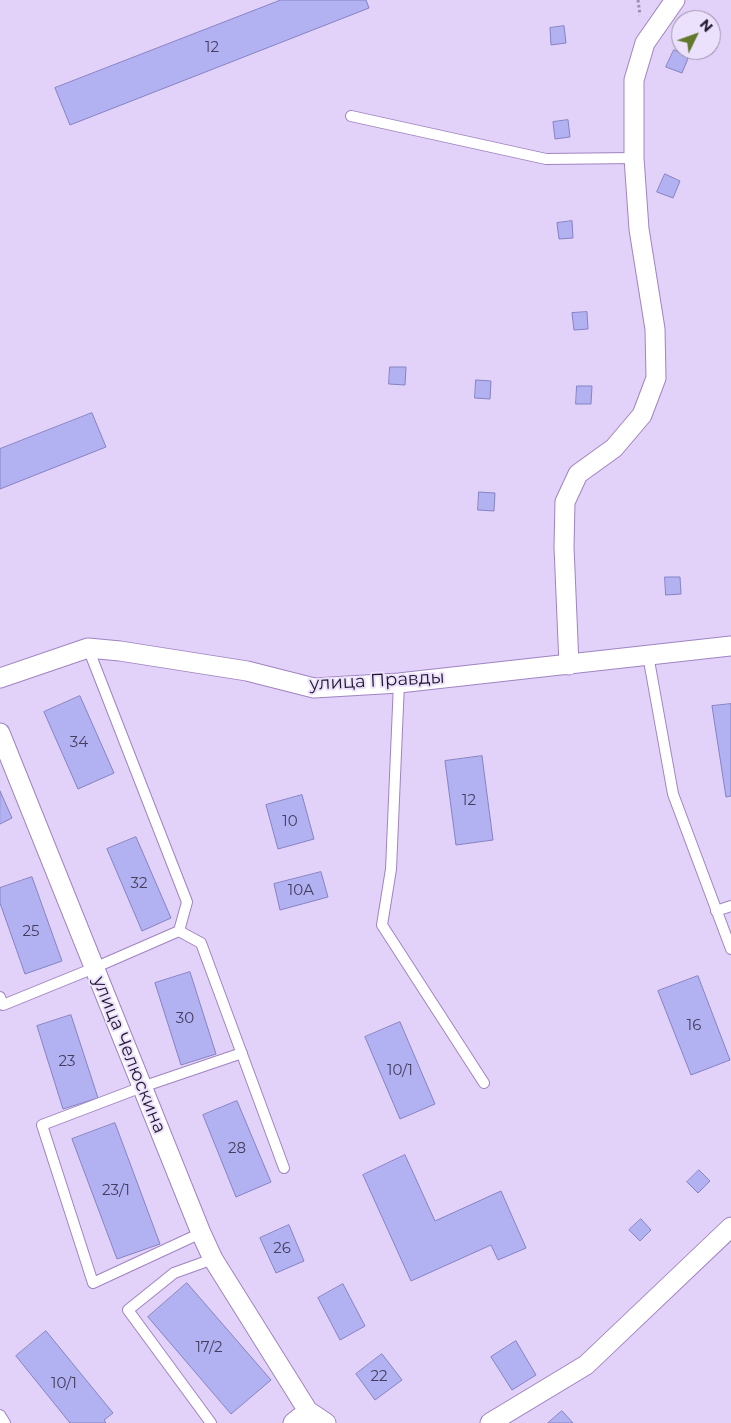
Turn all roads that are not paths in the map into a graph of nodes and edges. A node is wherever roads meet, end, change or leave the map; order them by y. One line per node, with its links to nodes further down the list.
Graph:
1 (676, 0): 3 (street)
2 (351, 116): 3 (lane)
3 (634, 158): 7 (street)
4 (731, 646): 6 (street, улица Правды)
5 (88, 648): 8 (street, улица Правды); 9 (street, улица Правды); 13 (lane)
6 (648, 655): 7 (street, улица Правды); 12 (lane)
7 (569, 665): 9 (street, улица Правды)
8 (0, 678)
9 (399, 683): 18 (lane)
10 (0, 733): 15 (street, улица Челюскина)
11 (731, 906): 12 (lane)
12 (716, 911): 14 (lane)
13 (179, 931): 15 (lane); 17 (lane)
14 (731, 949)
15 (94, 968): 16 (lane); 19 (street, улица Челюскина)
16 (0, 997)
17 (242, 1053): 19 (lane); 20 (lane)
18 (484, 1083)
19 (142, 1087): 22 (street, улица Челюскина); 22 (lane)
20 (284, 1168)
21 (731, 1227): 30 (street)
22 (200, 1233): 23 (street, улица Челюскина)
23 (213, 1259): 24 (street, улица Челюскина); 27 (lane)
24 (308, 1411): 28 (street); 29 (street)
25 (0, 1415): 26 (lane)
26 (5, 1423)
27 (211, 1423)
28 (293, 1423)
29 (326, 1423)
30 (490, 1423)

